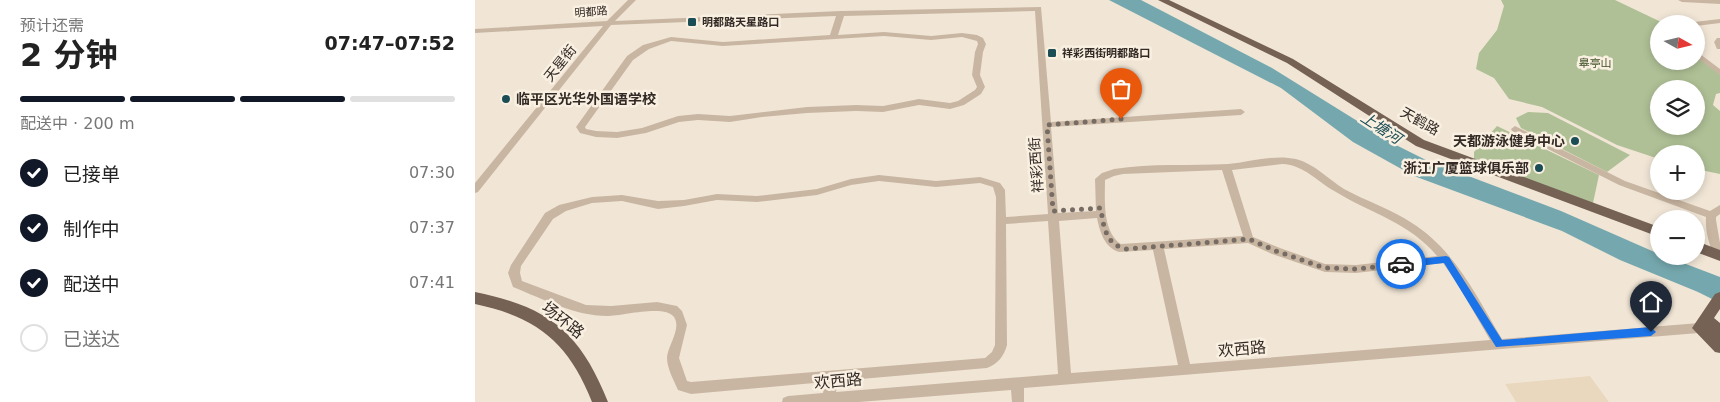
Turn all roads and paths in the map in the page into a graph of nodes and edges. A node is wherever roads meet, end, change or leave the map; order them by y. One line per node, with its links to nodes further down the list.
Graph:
1 (632, 0): 8 (street, 天星街)
2 (1161, 0): 5 (main road, 天鹤路)
3 (1682, 0): 4 (street)
4 (1720, 2)
5 (1175, 4): 26 (main road, 天鹤路)
6 (1038, 9): 7 (street, 明都路); 18 (street, 祥彩西街)
7 (841, 12): 8 (street, 明都路); 12 (street)
8 (611, 22): 11 (street, 明都路); 21 (street, 天星街)
9 (1720, 22): 10 (street)
10 (1705, 23)
11 (475, 31)
12 (833, 37): 12 (street)
13 (1720, 40): 14 (street)
14 (1720, 47)
15 (1705, 60): 16 (street)
16 (1720, 73)
17 (1241, 112): 18 (street)
18 (1047, 125): 24 (street, 祥彩西街)
19 (1515, 129): 23 (street)
20 (1226, 167): 22 (street); 27 (street); 31 (street)
21 (475, 190)
22 (1101, 211): 24 (street); 28 (street)
23 (1716, 212): 30 (street)
24 (1053, 214): 25 (street); 40 (street, 祥彩西街)
25 (1001, 217): 39 (street); 39 (street)
26 (1650, 229)
27 (1249, 239): 28 (street); 31 (street)
28 (1158, 246): 38 (street)
29 (1705, 250): 30 (main road)
30 (1719, 255)
31 (1446, 260): 36 (street)
32 (475, 298): 43 (main road, 场环路)
33 (1717, 302): 34 (main road)
34 (1702, 323): 35 (main road); 36 (street, 欢西路); 37 (main road)
35 (1720, 332)
36 (1499, 344): 38 (street, 欢西路)
37 (1720, 347)
38 (1185, 369): 40 (street, 欢西路)
39 (833, 376): 42 (street)
40 (1065, 379): 41 (street, 欢西路)
41 (1017, 383): 42 (street, 欢西路); 45 (street)
42 (829, 398): 44 (street, 欢西路)
43 (600, 402)
44 (788, 402)
45 (1018, 402)

